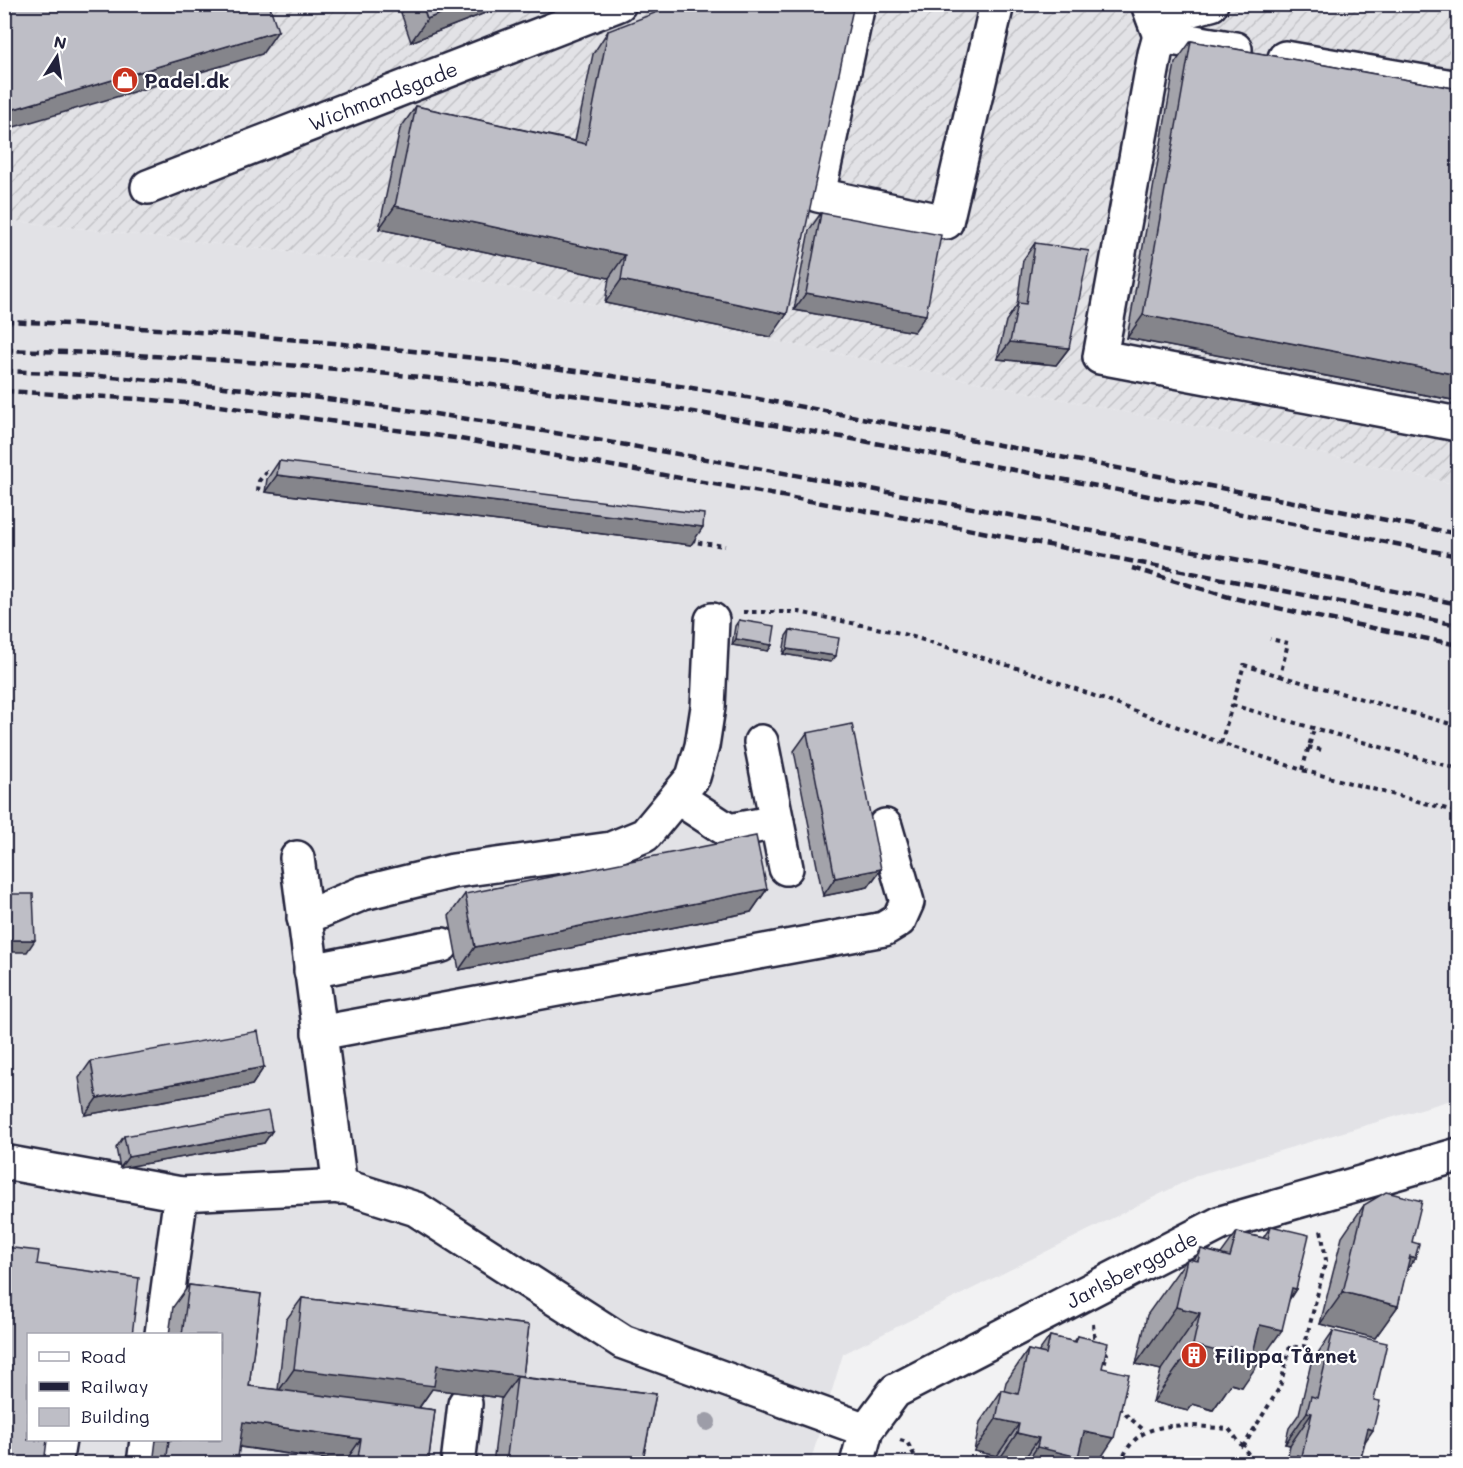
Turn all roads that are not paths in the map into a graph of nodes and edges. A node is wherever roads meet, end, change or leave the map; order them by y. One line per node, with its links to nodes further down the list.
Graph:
1 (619, 4): 7 (street, Wichmandsgade)
2 (858, 4): 3 (street)
3 (997, 4)
4 (1211, 4): 5 (street)
5 (1154, 20): 6 (street); 8 (street)
6 (1458, 88)
7 (148, 187)
8 (1458, 424)
9 (712, 620): 11 (street)
10 (761, 741): 12 (street)
11 (677, 797): 12 (street); 16 (street)
12 (777, 822): 15 (street)
13 (885, 826): 19 (street)
14 (297, 858): 16 (street)
15 (786, 868)
16 (304, 918): 18 (street)
17 (442, 945): 18 (street)
18 (311, 971): 19 (street)
19 (319, 1033): 22 (street)
20 (1458, 1155): 26 (street, Jarlsberggade)
21 (4, 1162): 23 (street)
22 (340, 1186): 23 (street); 26 (street)
23 (181, 1194): 24 (street)
24 (162, 1333)
25 (465, 1404): 31 (street)
26 (866, 1430): 32 (street, Jarlsberggade)
27 (59, 1441): 29 (street)
28 (147, 1441): 30 (street)
29 (55, 1464)
30 (144, 1464)
31 (458, 1464)
32 (857, 1464)

